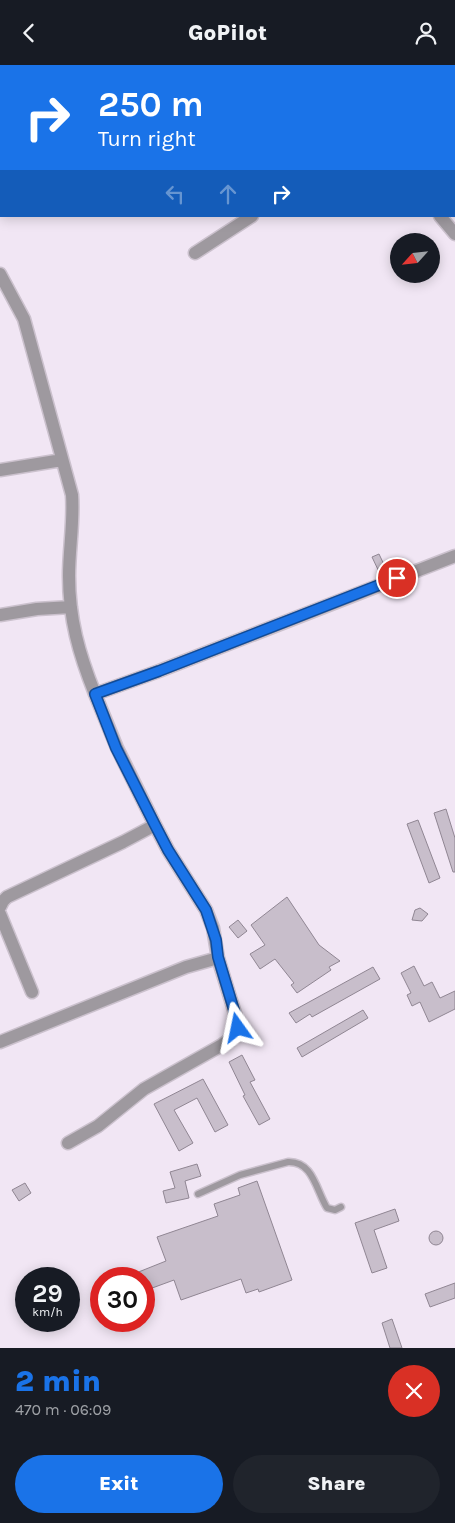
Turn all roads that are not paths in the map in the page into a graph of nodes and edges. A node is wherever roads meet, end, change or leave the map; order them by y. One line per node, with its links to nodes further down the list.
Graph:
1 (250, 217): 4 (street)
2 (441, 217): 3 (street)
3 (455, 234)
4 (195, 253)
5 (0, 274): 6 (street)
6 (62, 460): 7 (street); 9 (street)
7 (0, 470)
8 (455, 556): 11 (street)
9 (71, 607): 10 (street); 11 (street)
10 (0, 615)
11 (95, 694): 12 (street)
12 (155, 825): 13 (street); 15 (street)
13 (0, 907)
14 (0, 914): 16 (street)
15 (218, 957): 17 (street); 18 (street)
16 (32, 993)
17 (0, 1042)
18 (68, 1143)
19 (198, 1194): 20 (lane)
20 (341, 1207)

